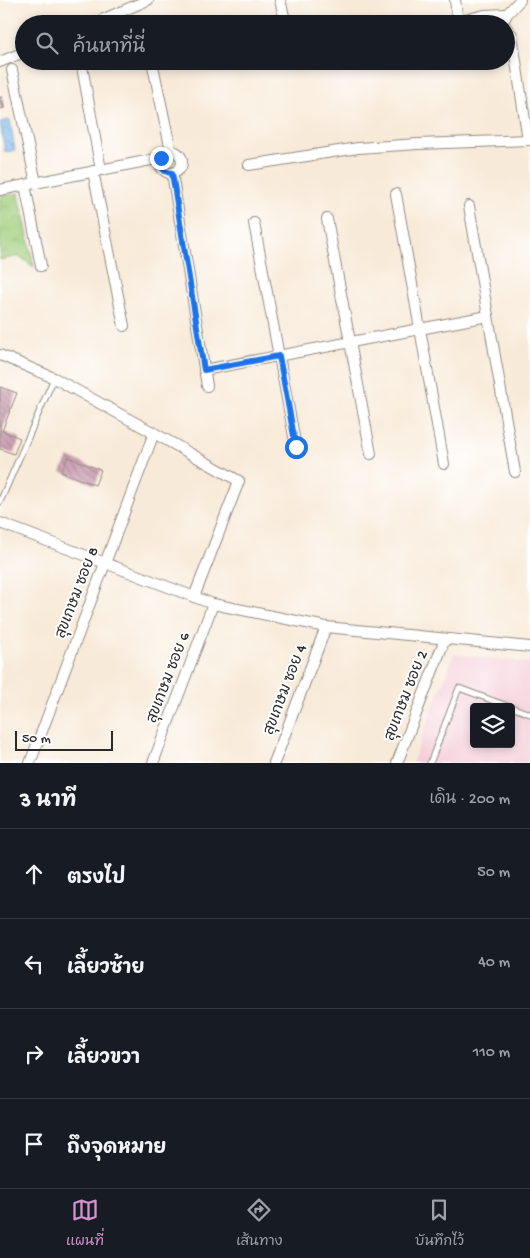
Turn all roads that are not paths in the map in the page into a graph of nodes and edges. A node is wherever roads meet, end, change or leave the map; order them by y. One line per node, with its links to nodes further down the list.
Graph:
1 (148, 0): 5 (street)
2 (280, 0): 6 (street)
3 (455, 0): 7 (street)
4 (520, 0): 8 (street)
5 (113, 15)
6 (284, 15)
7 (457, 15)
8 (510, 15)
9 (515, 54): 15 (street)
10 (15, 56): 11 (street)
11 (0, 62)
12 (12, 70): 21 (street)
13 (82, 70): 19 (street)
14 (154, 70): 16 (street)
15 (529, 140): 18 (street)
16 (171, 151): 17 (street); 20 (street)
17 (161, 158): 19 (street); 20 (street)
18 (249, 165)
19 (97, 171): 21 (street); 29 (street)
20 (172, 173): 34 (street)
21 (30, 184): 22 (street); 27 (street)
22 (0, 190)
23 (396, 194): 30 (street)
24 (469, 206): 28 (street)
25 (327, 219): 31 (street)
26 (254, 223): 33 (street)
27 (41, 266)
28 (488, 316): 30 (street); 41 (street)
29 (124, 326)
30 (420, 329): 31 (street); 40 (street)
31 (350, 342): 33 (street); 39 (street)
32 (0, 355): 35 (street)
33 (279, 356): 34 (street); 38 (street)
34 (204, 370): 36 (street)
35 (54, 378): 37 (street); 42 (lane)
36 (207, 386)
37 (154, 433): 44 (street, สุขเกษม ซอย 8); 45 (street)
38 (296, 447)
39 (372, 454)
40 (444, 464)
41 (515, 472)
42 (0, 502)
43 (0, 523): 44 (street)
44 (105, 564): 45 (street); 53 (street, สุขเกษม ซอย 8)
45 (194, 597): 46 (street)
46 (213, 604): 47 (street); 54 (street, สุขเกษม ซอย 6)
47 (326, 627): 48 (street); 55 (street, สุขเกษม ซอย 4)
48 (445, 639): 49 (street); 56 (street, สุขเกษม ซอย 2)
49 (530, 647)
50 (500, 703): 57 (lane)
51 (515, 708): 52 (lane)
52 (530, 714)
53 (30, 763)
54 (153, 763)
55 (274, 763)
56 (397, 763)
57 (430, 763)

